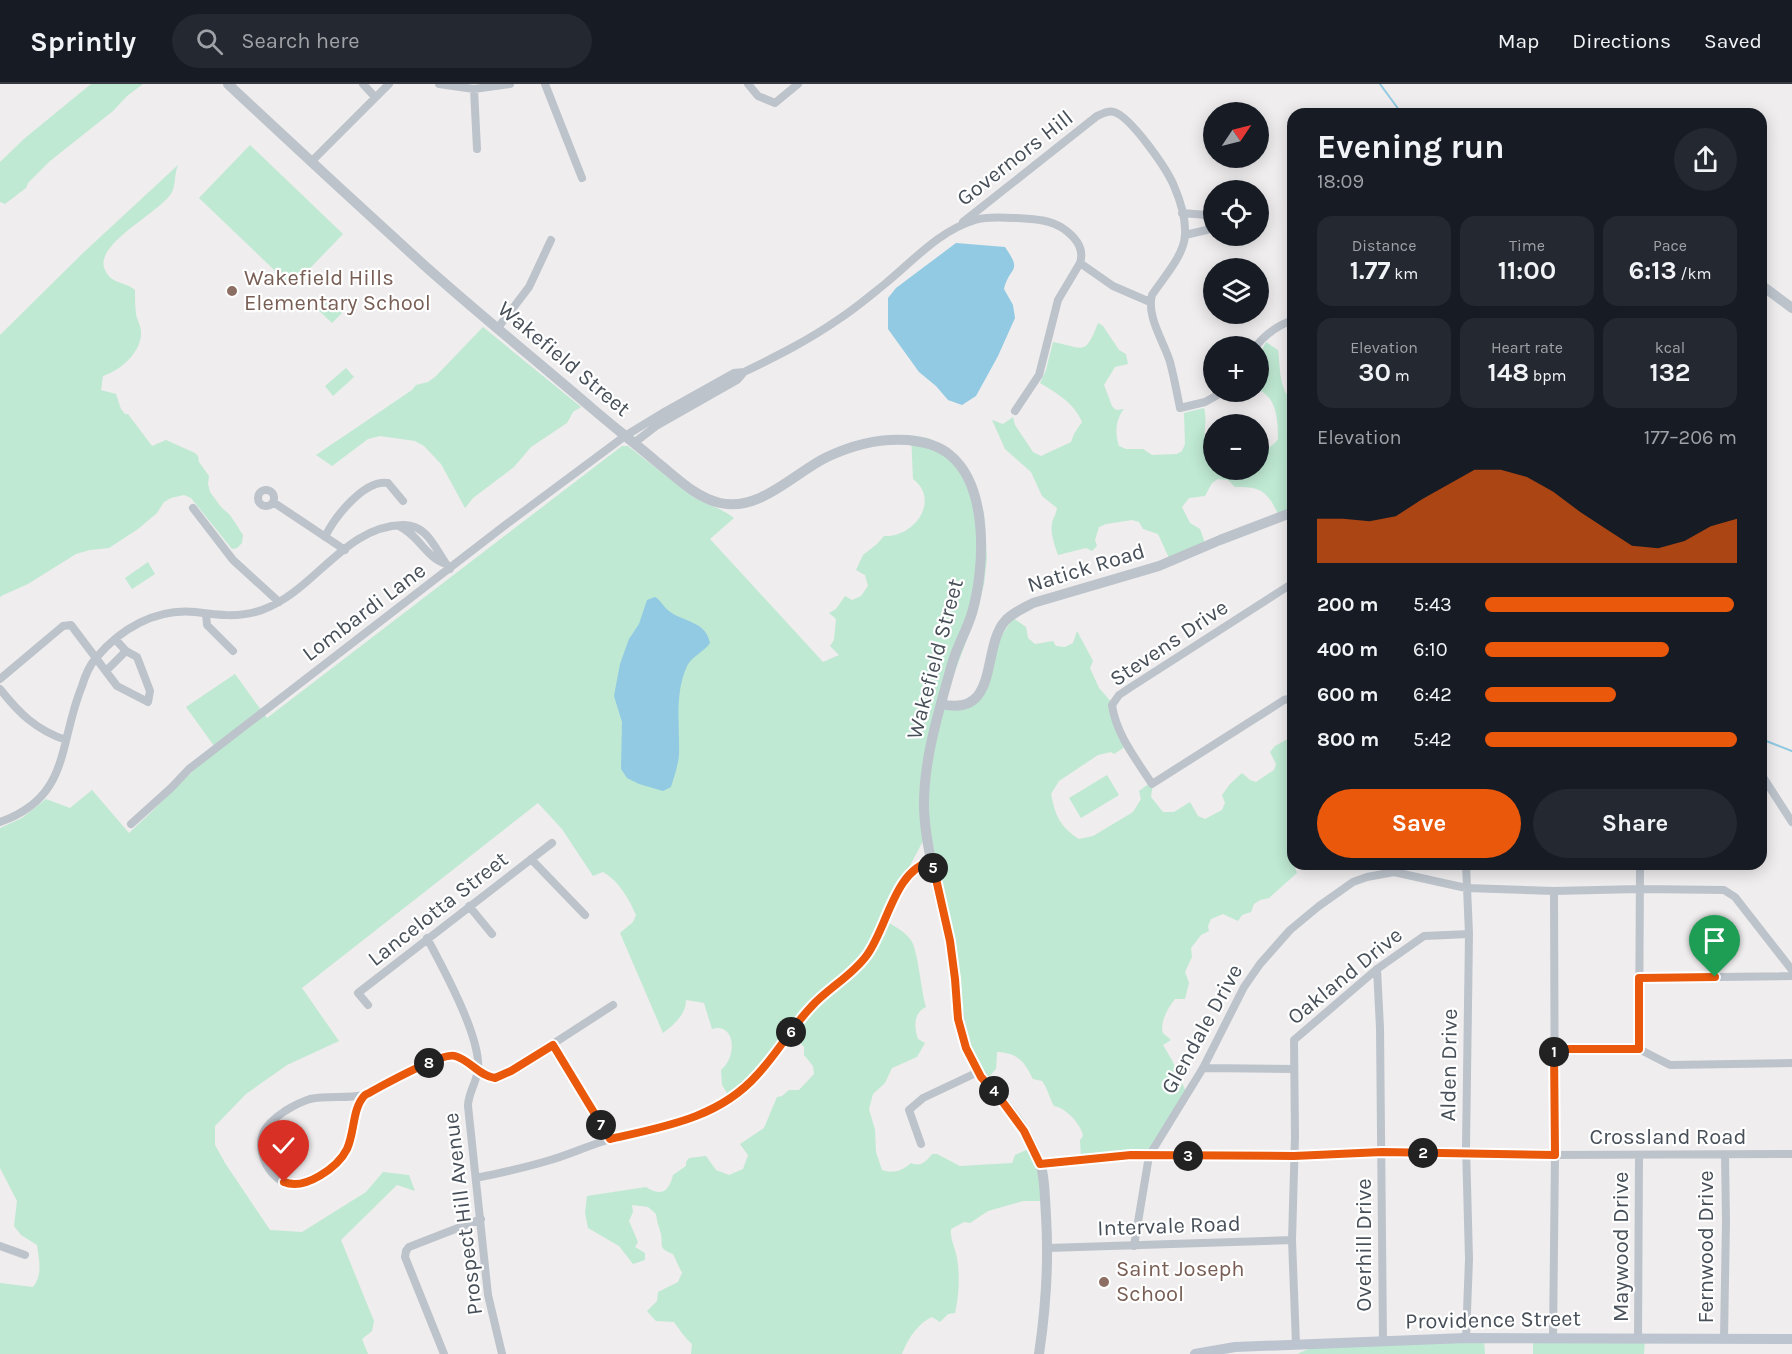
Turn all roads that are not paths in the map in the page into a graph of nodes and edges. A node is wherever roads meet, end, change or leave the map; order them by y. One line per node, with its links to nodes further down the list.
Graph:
1 (228, 84): 12 (street, Wakefield Street)
2 (363, 84): 10 (street)
3 (389, 84): 10 (street)
4 (439, 84): 9 (street)
5 (510, 84): 9 (street)
6 (546, 84): 13 (street)
7 (748, 84): 8 (street)
8 (798, 84)
9 (474, 89): 11 (street)
10 (375, 98): 12 (street)
11 (477, 149)
12 (311, 162): 25 (street, Wakefield Street)
13 (582, 178)
14 (1182, 213): 15 (street); 16 (street, Governors Hill); 18 (street, Governors Hill)
15 (1203, 215)
16 (957, 227): 20 (street, Governors Hill); 29 (street, Governors Hill)
17 (1203, 231): 18 (street)
18 (1185, 235): 22 (street)
19 (551, 240): 25 (street)
20 (1080, 263): 22 (street); 28 (street)
21 (1767, 289): 23 (street)
22 (1150, 302): 27 (street)
23 (1792, 308)
24 (1287, 322): 26 (street)
25 (497, 329): 29 (street, Wakefield Street)
26 (1266, 336)
27 (1205, 402)
28 (1015, 411)
29 (630, 440): 36 (street, Lombardi Lane); 48 (street, Wakefield Street)
30 (403, 501): 34 (street)
31 (273, 502): 34 (street)
32 (193, 508): 38 (street)
33 (1287, 514): 48 (street, Natick Road)
34 (325, 537): 35 (street)
35 (345, 550): 36 (street); 38 (street)
36 (448, 567): 53 (street, Lombardi Lane)
37 (1287, 587): 47 (street, Stevens Drive)
38 (279, 602): 39 (street)
39 (206, 614): 40 (street); 42 (street)
40 (115, 639): 41 (street); 43 (street)
41 (126, 651): 44 (street); 44 (street)
42 (232, 651)
43 (96, 657): 44 (street); 45 (street); 49 (street)
44 (106, 671)
45 (0, 678)
46 (0, 689): 49 (street)
47 (1287, 699)
48 (941, 704): 56 (street, Wakefield Street)
49 (66, 740): 51 (street)
50 (1767, 783): 52 (street)
51 (0, 822)
52 (1792, 822)
53 (131, 824)
54 (552, 843): 55 (street, Lancelotta Street)
55 (531, 859): 62 (street, Lancelotta Street); 63 (street)
56 (932, 861): 80 (street, Wakefield Street); 82 (street)
57 (1466, 870): 59 (street, Alden Drive)
58 (1640, 870): 60 (street)
59 (1466, 888): 61 (street, Glendale Drive); 65 (street, Alden Drive); 77 (street, Glendale Drive)
60 (1640, 889): 61 (street, Glendale Drive); 68 (street, Glendale Drive); 70 (street)
61 (1554, 891): 74 (street)
62 (469, 906): 64 (street); 66 (street, Lancelotta Street)
63 (585, 915)
64 (492, 934)
65 (1469, 934): 67 (street, Oakland Drive); 85 (street, Alden Drive)
66 (427, 938): 71 (street, Lancelotta Street); 78 (street)
67 (1377, 969): 79 (street, Oakland Drive); 84 (street, Overhill Drive)
68 (1792, 970)
69 (1792, 976): 70 (street)
70 (1639, 978): 75 (street)
71 (368, 1005)
72 (614, 1005): 73 (street)
73 (553, 1045): 78 (street); 82 (street)
74 (1554, 1049): 75 (street); 87 (street)
75 (1639, 1049): 76 (street)
76 (1792, 1063)
77 (1203, 1068): 79 (street); 89 (street, Glendale Drive)
78 (478, 1070): 81 (street); 93 (street, Prospect Hill Avenue)
79 (1294, 1070): 90 (street, Oakland Drive)
80 (978, 1072): 83 (street); 92 (street, Wakefield Street)
81 (365, 1095): 81 (street)
82 (610, 1139): 93 (street)
83 (921, 1144)
84 (1382, 1152): 85 (street, Crossland Road); 90 (street, Crossland Road); 105 (street, Overhill Drive)
85 (1467, 1154): 87 (street, Crossland Road); 100 (street, Alden Drive)
86 (1792, 1154): 88 (street, Crossland Road)
87 (1555, 1155): 91 (street, Crossland Road); 101 (street)
88 (1725, 1155): 91 (street, Crossland Road); 103 (street, Fernwood Drive)
89 (1149, 1156): 90 (street, Crossland Road); 92 (street, Crossland Road); 97 (street, Glendale Drive)
90 (1294, 1156): 95 (street, Oakland Drive)
91 (1639, 1156): 102 (street, Maywood Drive)
92 (1040, 1164): 98 (street, Wakefield Street)
93 (477, 1178): 94 (street, Prospect Hill Avenue)
94 (481, 1219): 107 (street); 108 (street, Prospect Hill Avenue)
95 (1292, 1240): 97 (street, Intervale Road); 106 (street, Oakland Drive)
96 (0, 1246): 99 (street)
97 (1134, 1246): 98 (street, Intervale Road)
98 (1048, 1248): 109 (street, Wakefield Street)
99 (25, 1255)
100 (1467, 1338): 101 (main road, Providence Street); 105 (main road, Providence Street)
101 (1553, 1338): 102 (main road, Providence Street)
102 (1638, 1339): 103 (main road, Providence Street)
103 (1724, 1339): 104 (main road, Providence Street)
104 (1792, 1339)
105 (1383, 1341): 106 (main road, Providence Street)
106 (1296, 1344): 110 (main road, Providence Street)
107 (444, 1354)
108 (502, 1354)
109 (1039, 1354)
110 (1195, 1354)

